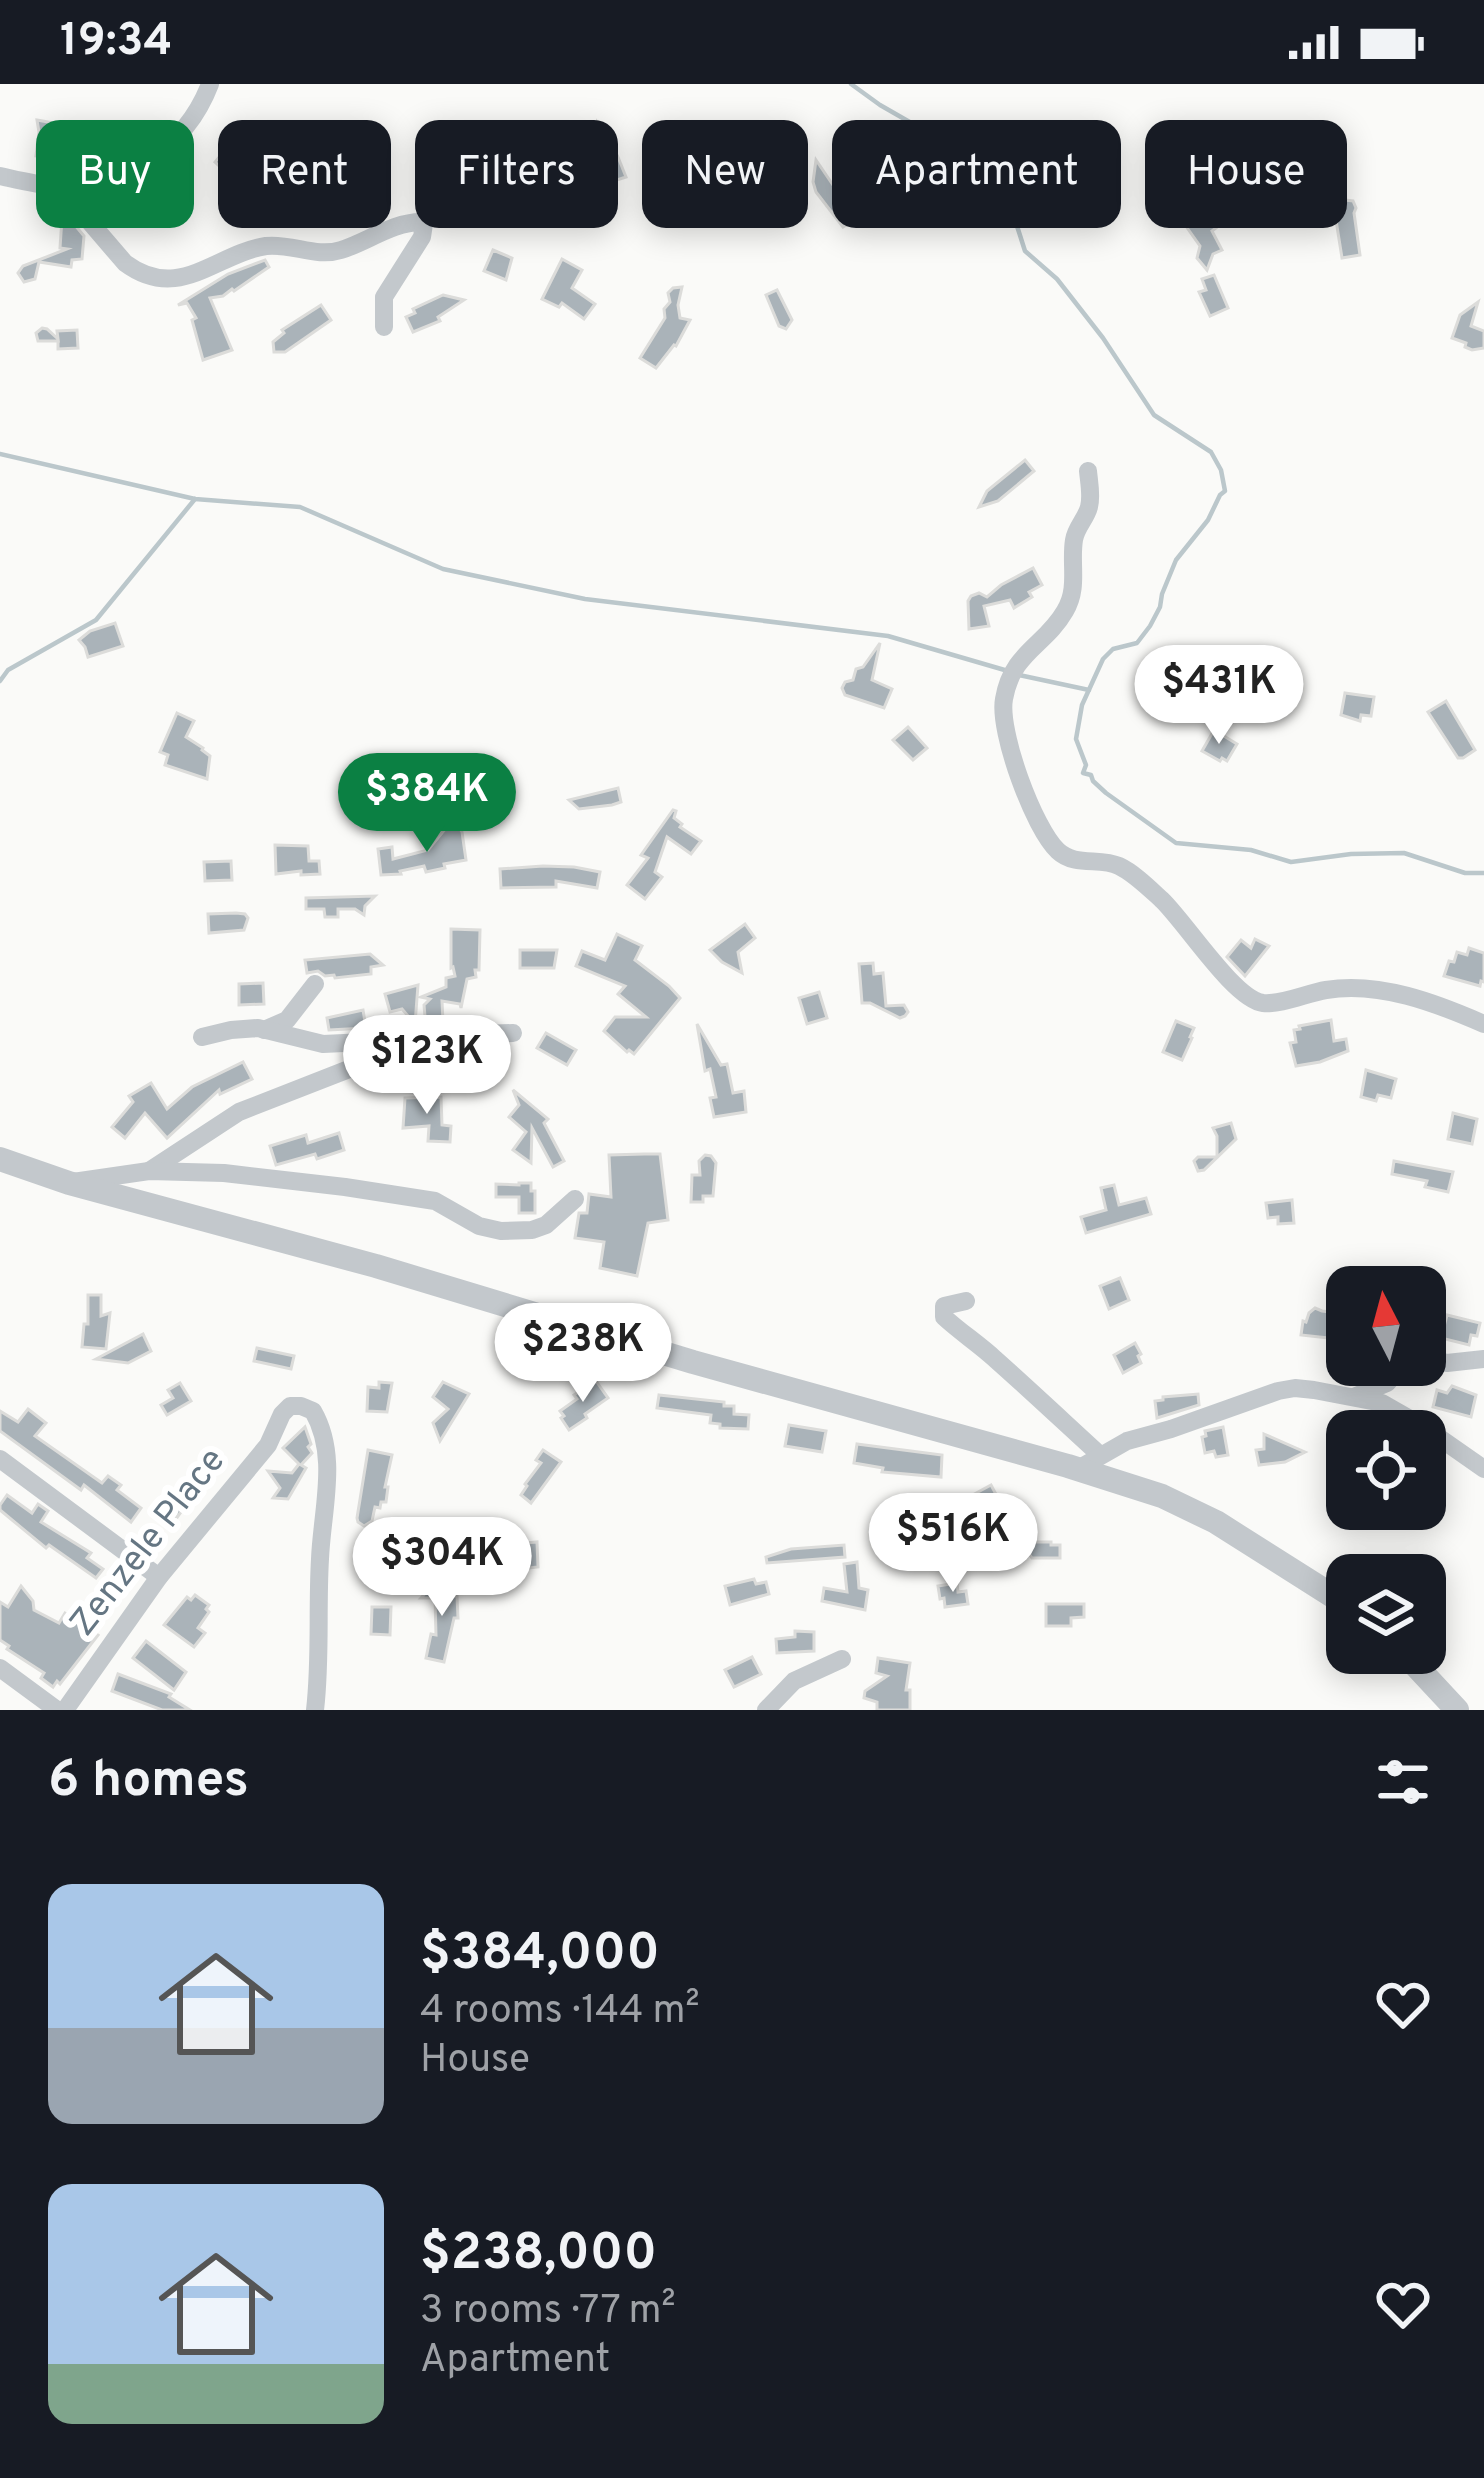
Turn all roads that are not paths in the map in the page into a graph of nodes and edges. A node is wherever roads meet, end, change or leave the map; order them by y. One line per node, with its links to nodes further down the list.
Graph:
1 (210, 84): 2 (street)
2 (190, 120)
3 (0, 176): 4 (street)
4 (36, 182)
5 (95, 228): 6 (street)
6 (384, 327)
7 (1088, 470): 9 (street)
8 (315, 984): 10 (street)
9 (1484, 1024)
10 (264, 1030): 12 (street); 13 (street)
11 (513, 1033): 13 (street)
12 (202, 1037)
13 (424, 1041): 15 (street)
14 (0, 1159): 16 (street)
15 (149, 1171): 16 (street); 17 (street)
16 (68, 1183): 24 (street)
17 (575, 1199)
18 (966, 1301): 24 (street)
19 (1484, 1359): 20 (street)
20 (1446, 1363)
21 (1380, 1386): 22 (street)
22 (1352, 1398): 24 (street); 25 (street)
23 (0, 1459): 26 (street)
24 (1089, 1462): 27 (street)
25 (1484, 1469)
26 (159, 1577): 31 (street, Zenzele Place); 32 (street, Zenzele Place)
27 (1326, 1592)
28 (842, 1659): 33 (street)
29 (0, 1668): 31 (street)
30 (1424, 1674): 34 (street)
31 (61, 1710)
32 (315, 1710)
33 (766, 1710)
34 (1457, 1710)

